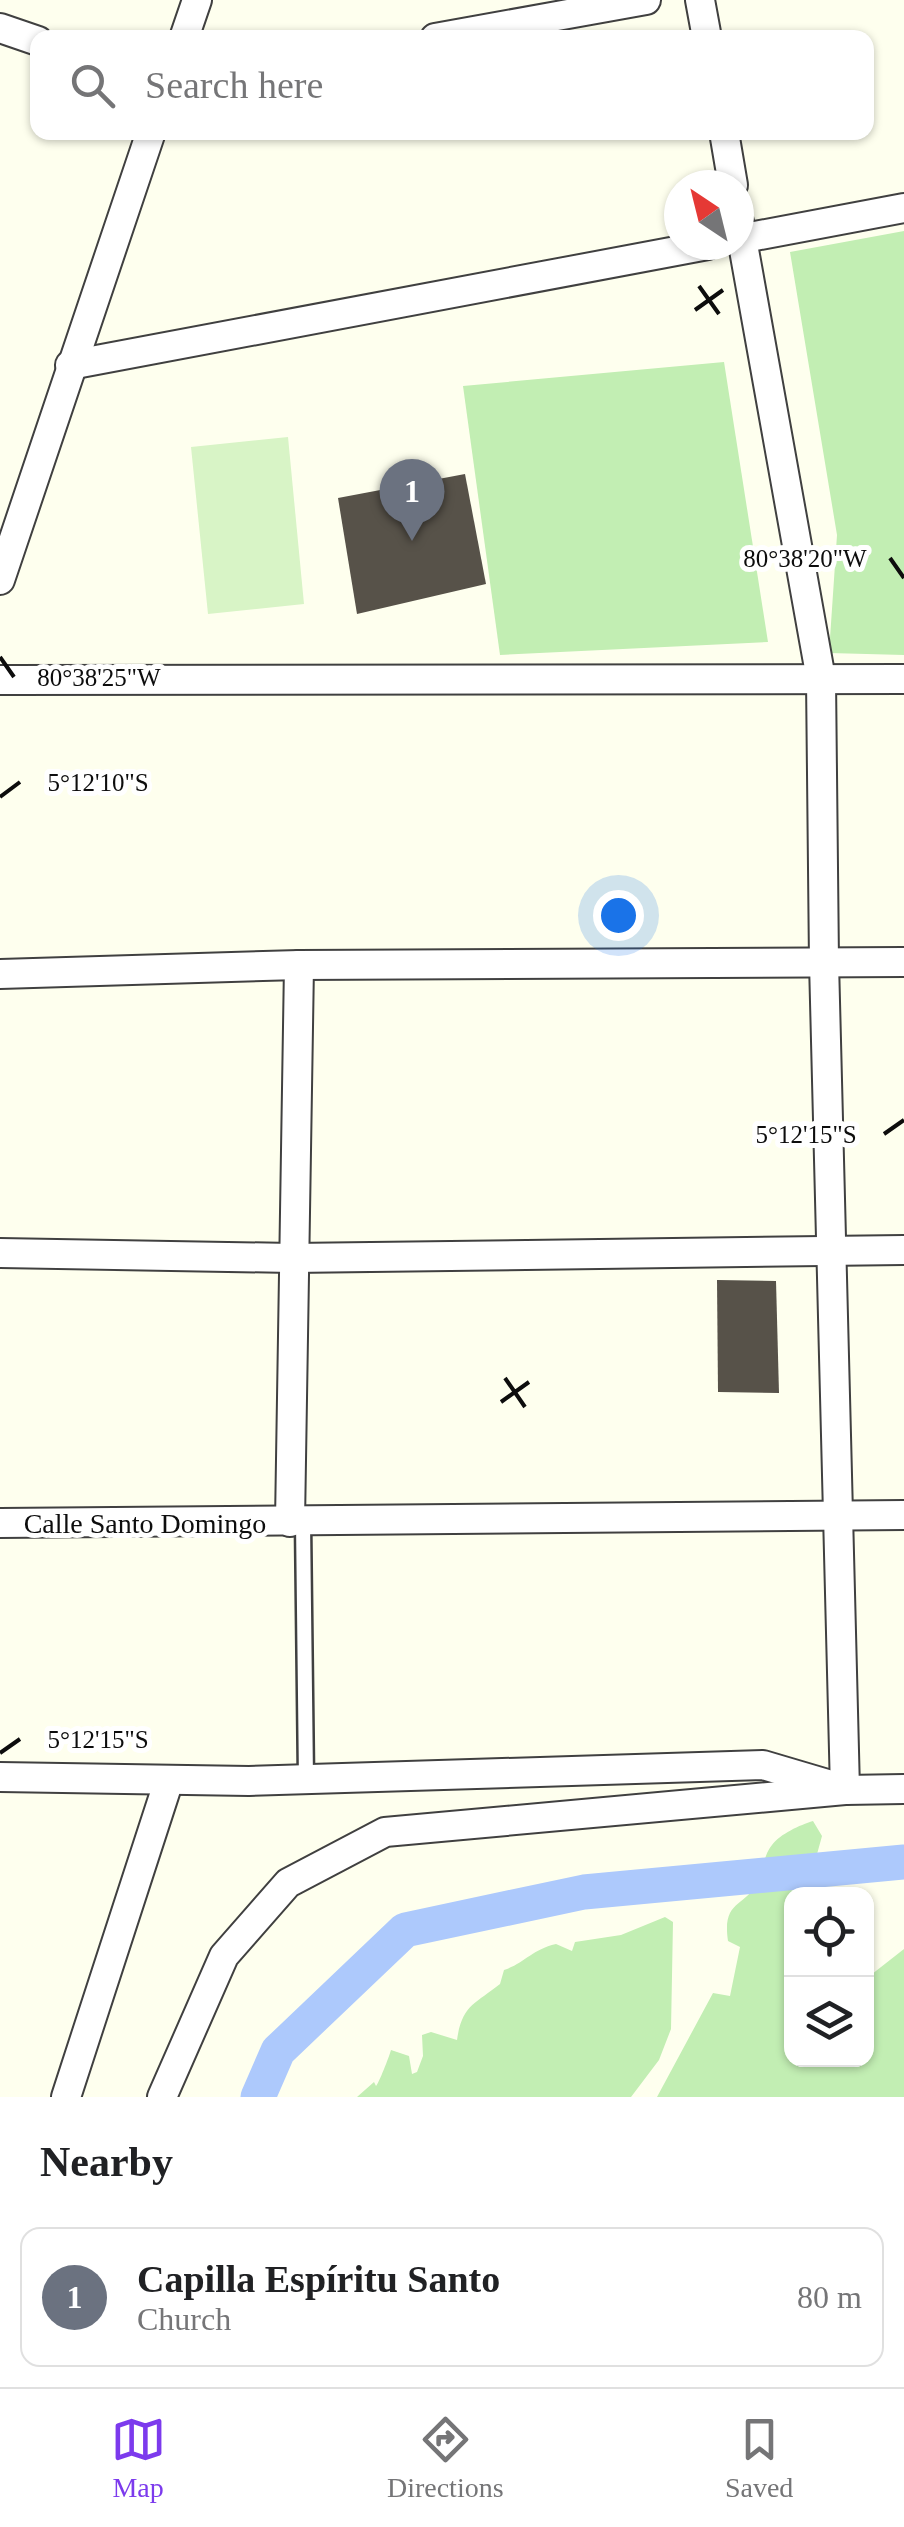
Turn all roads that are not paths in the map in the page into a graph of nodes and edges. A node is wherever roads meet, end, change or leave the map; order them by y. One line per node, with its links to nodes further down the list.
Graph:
1 (197, 0): 5 (street)
2 (646, 0): 6 (street)
3 (700, 0): 7 (street)
4 (0, 28): 8 (street)
5 (187, 30)
6 (480, 30)
7 (706, 30)
8 (30, 37)
9 (148, 140): 16 (street)
10 (725, 140): 11 (street)
11 (730, 170)
12 (904, 208): 13 (street)
13 (754, 231)
14 (664, 253): 16 (street)
15 (745, 260): 18 (street)
16 (70, 365): 17 (street)
17 (0, 580)
18 (821, 679): 19 (street); 20 (street); 21 (street)
19 (904, 679)
20 (0, 680)
21 (824, 962): 22 (street); 23 (street); 27 (street)
22 (904, 962)
23 (298, 965): 24 (street); 28 (street)
24 (0, 974)
25 (904, 1250): 27 (street)
26 (0, 1252): 28 (street)
27 (832, 1253): 28 (street); 29 (street)
28 (292, 1258): 31 (street)
29 (840, 1514): 30 (street, Calle Santo Domingo); 31 (street, Calle Santo Domingo); 37 (street)
30 (904, 1515)
31 (296, 1522): 32 (street, Calle Santo Domingo); 35 (lane)
32 (0, 1523)
33 (0, 1777): 34 (street)
34 (169, 1780): 35 (street); 38 (street)
35 (306, 1780): 37 (street)
36 (904, 1789): 37 (street)
37 (845, 1790): 39 (street)
38 (66, 2097)
39 (162, 2097)

